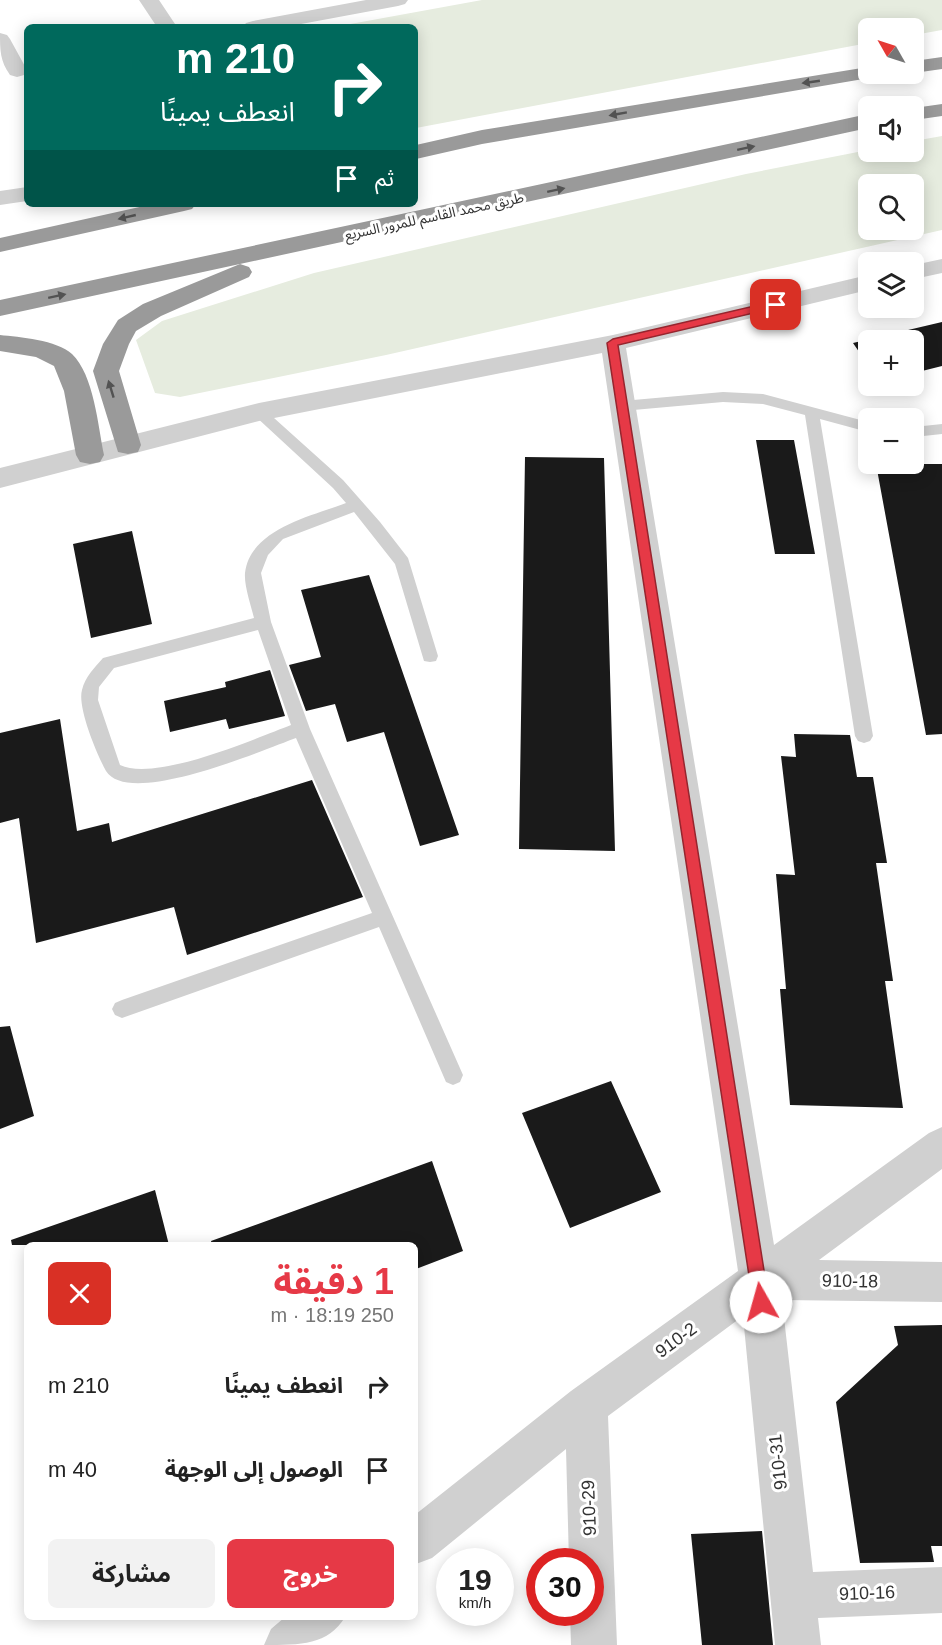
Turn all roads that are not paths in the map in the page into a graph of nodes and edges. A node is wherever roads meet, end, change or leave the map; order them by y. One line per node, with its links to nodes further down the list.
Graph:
1 (149, 0): 4 (street)
2 (398, 0): 3 (street)
3 (331, 6): 5 (street)
4 (165, 24)
5 (264, 24)
6 (0, 39): 9 (street)
7 (942, 63): 8 (highway)
8 (924, 66)
9 (14, 72)
10 (858, 76): 14 (highway, one-way to 14)
11 (942, 110): 12 (highway)
12 (924, 113)
13 (858, 123): 17 (highway, طريق محمد القاسم للمرور السريع, one-way to 13)
14 (418, 152)
15 (24, 194): 16 (street)
16 (0, 198)
17 (520, 198): 23 (highway, طريق محمد القاسم للمرور السريع, one-way to 17); 32 (highway, one-way to 17)
18 (171, 207): 19 (highway, one-way to 19)
19 (0, 246)
20 (942, 266): 21 (street)
21 (924, 270)
22 (858, 285): 25 (street)
23 (0, 309)
24 (0, 343): 33 (highway)
25 (613, 343): 26 (street, 910-31); 27 (street)
26 (622, 406): 28 (lane); 44 (street, 910-31)
27 (259, 412): 32 (street); 35 (lane)
28 (812, 413): 29 (lane); 39 (lane)
29 (858, 424)
30 (942, 429): 31 (lane)
31 (924, 431)
32 (128, 445): 33 (street)
33 (90, 455): 34 (street)
34 (0, 478)
35 (356, 505): 36 (lane); 37 (lane)
36 (263, 622): 38 (lane); 38 (lane)
37 (430, 656)
38 (301, 729): 40 (lane)
39 (864, 736)
40 (384, 917): 41 (lane); 42 (lane)
41 (122, 1009)
42 (453, 1075)
43 (942, 1146): 44 (street, 910-2)
44 (759, 1280): 45 (street, 910-18); 46 (street, 910-2); 49 (street, 910-31)
45 (942, 1282)
46 (586, 1406): 47 (street, 910-2); 52 (street, 910-29)
47 (418, 1540)
48 (942, 1590): 49 (street, 910-16)
49 (792, 1596): 53 (street, 910-31)
50 (318, 1620): 51 (street)
51 (287, 1645)
52 (594, 1645)
53 (798, 1645)

